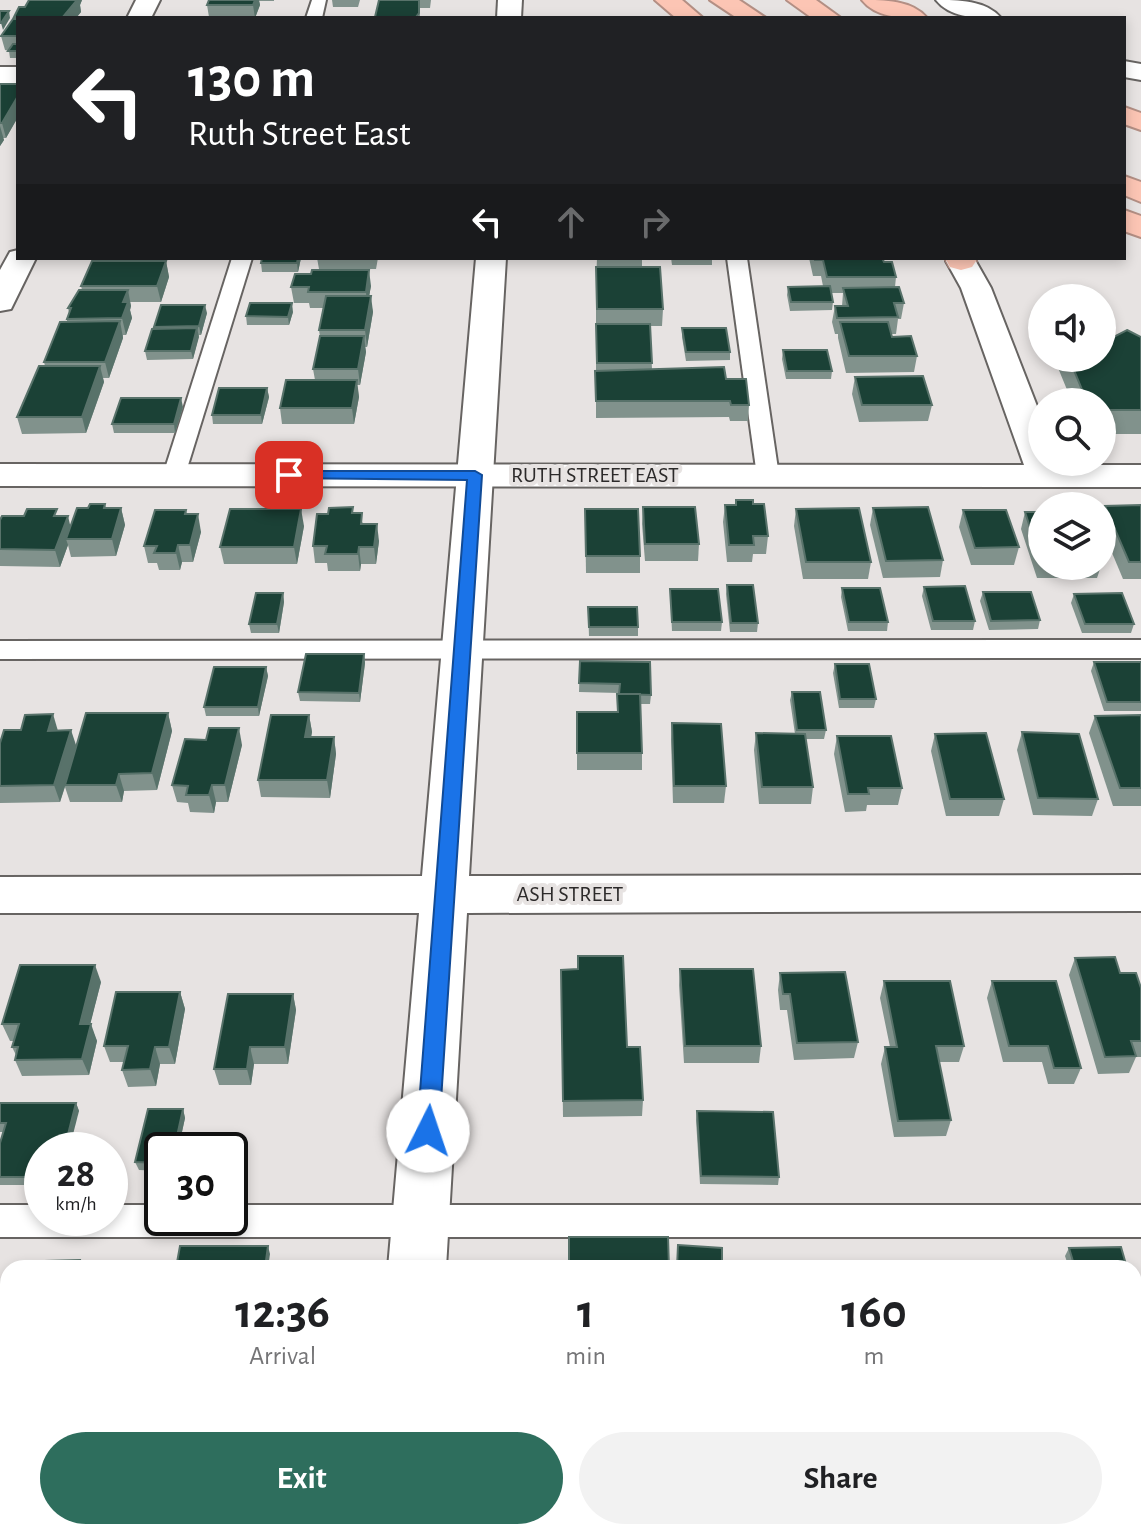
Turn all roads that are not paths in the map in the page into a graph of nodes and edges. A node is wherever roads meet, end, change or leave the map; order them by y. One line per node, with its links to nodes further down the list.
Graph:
1 (667, 0): 6 (highway)
2 (722, 0): 7 (highway)
3 (799, 0): 8 (highway)
4 (874, 0): 9 (highway)
5 (948, 0): 10 (street)
6 (688, 16)
7 (750, 16)
8 (826, 16)
9 (910, 16)
10 (984, 16)
11 (20, 260): 16 (street)
12 (241, 260): 19 (lane)
13 (491, 260): 20 (street)
14 (737, 260): 21 (lane)
15 (961, 260): 17 (street)
16 (0, 302)
17 (1028, 428)
18 (0, 475): 19 (street, RUTH STREET EAST)
19 (174, 475): 20 (street, RUTH STREET EAST)
20 (475, 475): 21 (street, RUTH STREET EAST); 25 (street)
21 (768, 476): 22 (street, RUTH STREET EAST)
22 (1028, 476)
23 (1116, 476): 24 (street, RUTH STREET EAST)
24 (1141, 476)
25 (462, 649): 26 (lane); 27 (lane); 30 (street)
26 (1141, 649)
27 (0, 650)
28 (1141, 893): 30 (street, ASH STREET)
29 (0, 895): 30 (street, ASH STREET)
30 (446, 895): 33 (street)
31 (0, 1221): 33 (lane)
32 (1141, 1221): 33 (lane)
33 (419, 1245)

